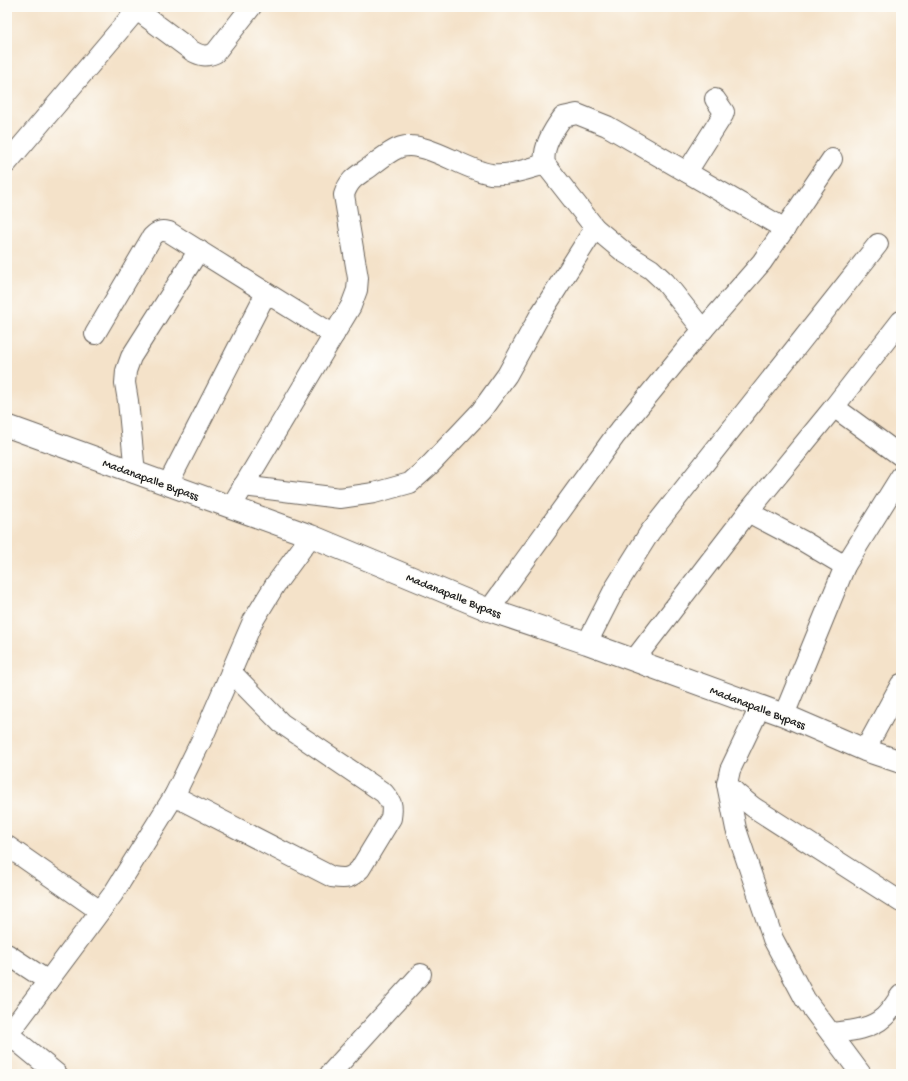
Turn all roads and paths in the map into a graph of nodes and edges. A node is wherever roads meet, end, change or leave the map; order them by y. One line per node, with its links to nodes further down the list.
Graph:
1 (251, 7): 2 (street)
2 (136, 8): 5 (street)
3 (715, 99): 7 (street)
4 (832, 159): 9 (street)
5 (7, 163)
6 (545, 164): 7 (street); 8 (street); 16 (street)
7 (687, 172): 9 (street)
8 (594, 228): 14 (street); 23 (street)
9 (785, 229): 14 (street)
10 (878, 244): 29 (street)
11 (199, 250): 12 (street); 15 (street); 20 (street)
12 (266, 293): 16 (street); 22 (street)
13 (901, 321): 17 (street)
14 (703, 330): 28 (street)
15 (95, 334)
16 (334, 335): 23 (street)
17 (834, 407): 19 (street); 25 (street)
18 (7, 426): 20 (highway, Madanapalle Bypass)
19 (901, 456)
20 (135, 473): 22 (highway, Madanapalle Bypass)
21 (901, 476): 27 (street)
22 (168, 484): 24 (highway, Madanapalle Bypass)
23 (243, 486): 24 (street)
24 (231, 508): 26 (highway, Madanapalle Bypass)
25 (748, 512): 27 (street); 30 (street)
26 (311, 536): 28 (highway, Madanapalle Bypass); 31 (street)
27 (845, 566): 34 (street)
28 (490, 610): 29 (highway, Madanapalle Bypass)
29 (587, 643): 30 (highway, Madanapalle Bypass)
30 (634, 660): 33 (highway, Madanapalle Bypass)
31 (231, 672): 38 (street); 38 (street)
32 (901, 684): 35 (street)
33 (760, 707): 34 (highway, Madanapalle Bypass); 37 (street)
34 (784, 715): 35 (highway, Madanapalle Bypass)
35 (865, 750): 36 (highway, Madanapalle Bypass)
36 (901, 762)
37 (727, 784): 40 (street); 46 (street)
38 (174, 796): 41 (street)
39 (7, 846): 41 (street)
40 (901, 902)
41 (100, 911): 44 (street)
42 (7, 954): 44 (street)
43 (421, 974): 49 (street)
44 (48, 981): 47 (street)
45 (901, 995): 46 (street)
46 (831, 1033): 50 (street)
47 (7, 1034): 48 (street)
48 (57, 1074)
49 (330, 1074)
50 (861, 1074)

